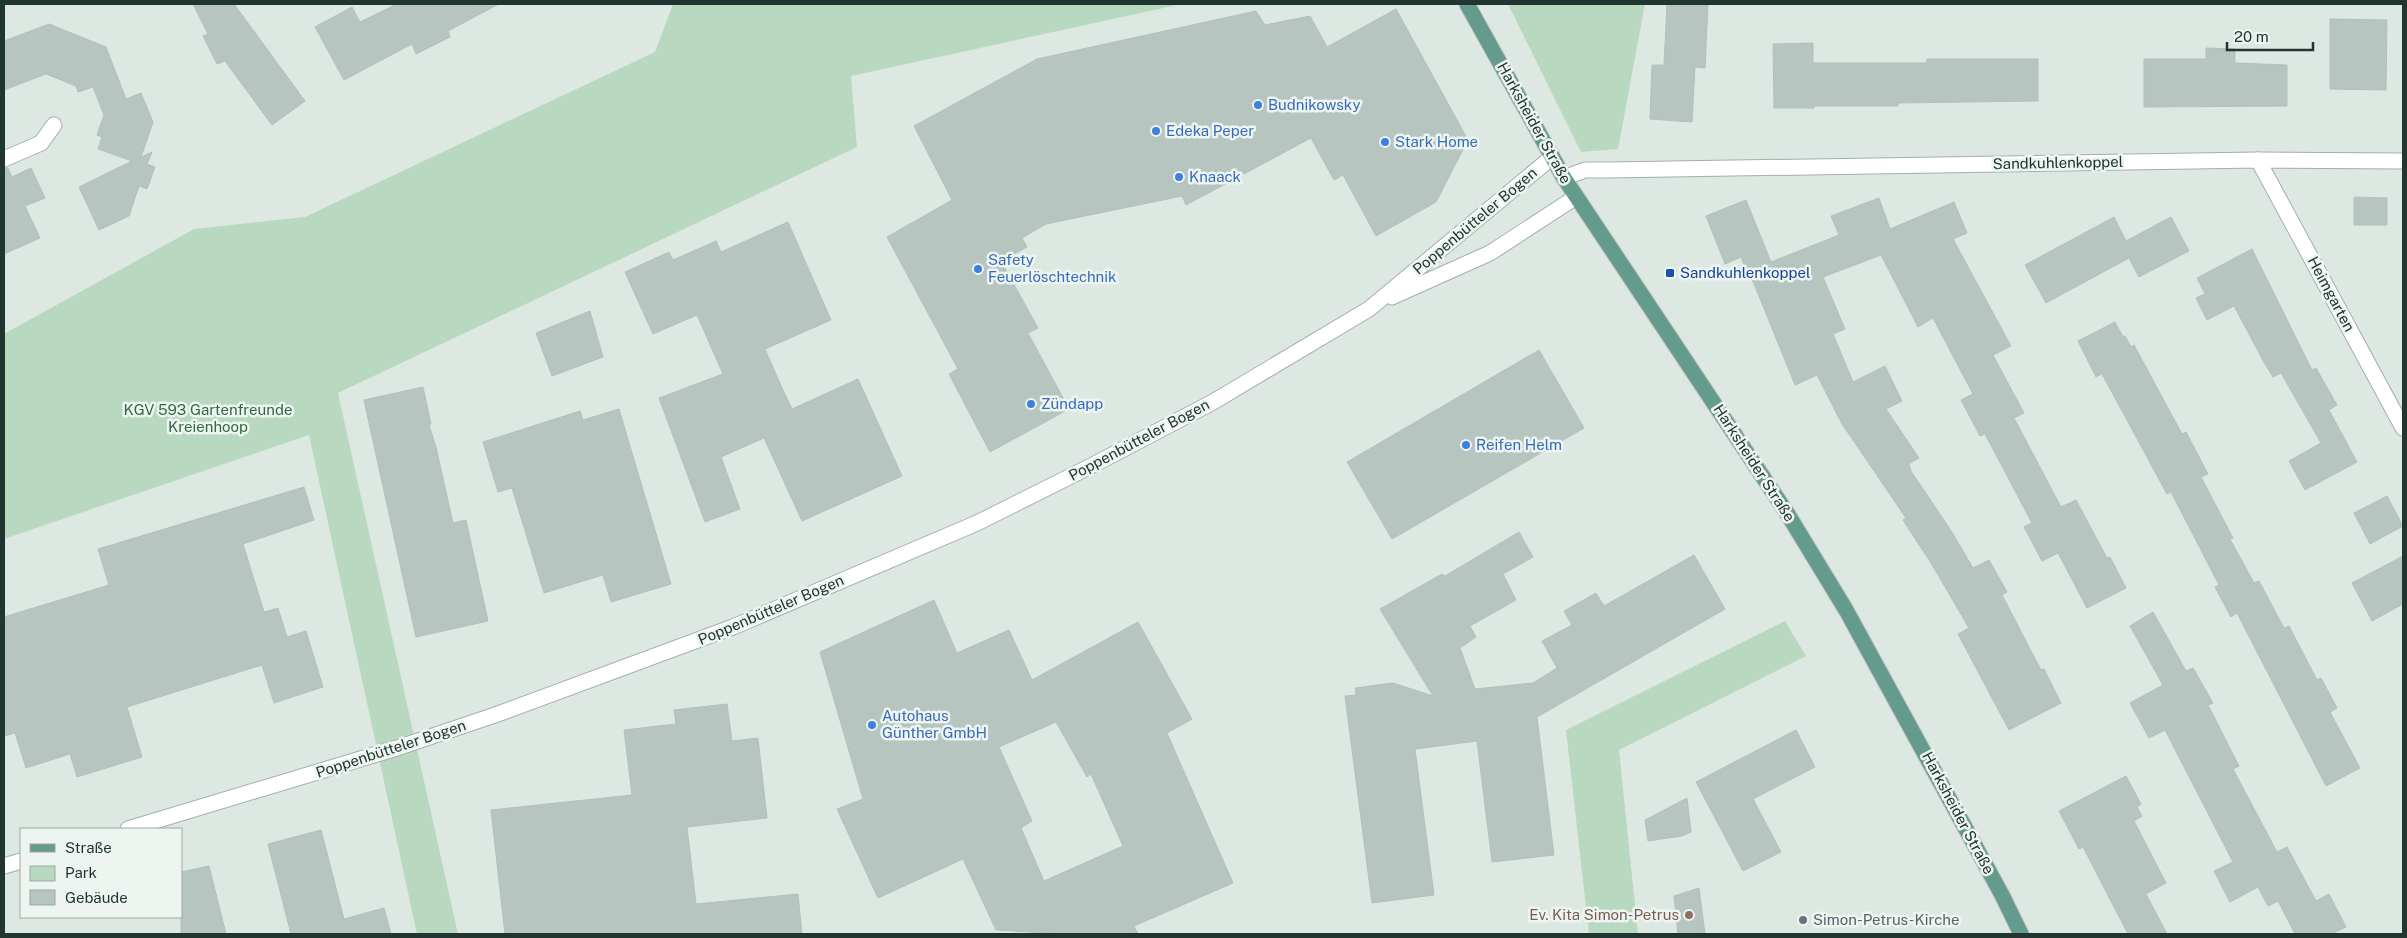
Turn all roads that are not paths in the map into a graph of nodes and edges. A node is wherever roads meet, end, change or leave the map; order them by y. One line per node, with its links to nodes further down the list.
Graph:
1 (1467, 4): 3 (main road, Harksheider Straße)
2 (54, 125): 4 (street)
3 (1551, 158): 7 (main road, Harksheider Straße); 9 (street, Poppenbütteler Bogen)
4 (4, 159)
5 (2258, 160): 6 (street, Sandkuhlenkoppel); 7 (street, Sandkuhlenkoppel); 10 (street, Heimgarten)
6 (2403, 161)
7 (1564, 178): 8 (main road, Harksheider Straße)
8 (1576, 197): 9 (street, Poppenbütteler Bogen); 14 (main road, Harksheider Straße)
9 (1377, 304): 11 (street, Poppenbütteler Bogen)
10 (2403, 428)
11 (131, 828)
12 (20, 861): 13 (street)
13 (4, 866)
14 (2021, 934)

